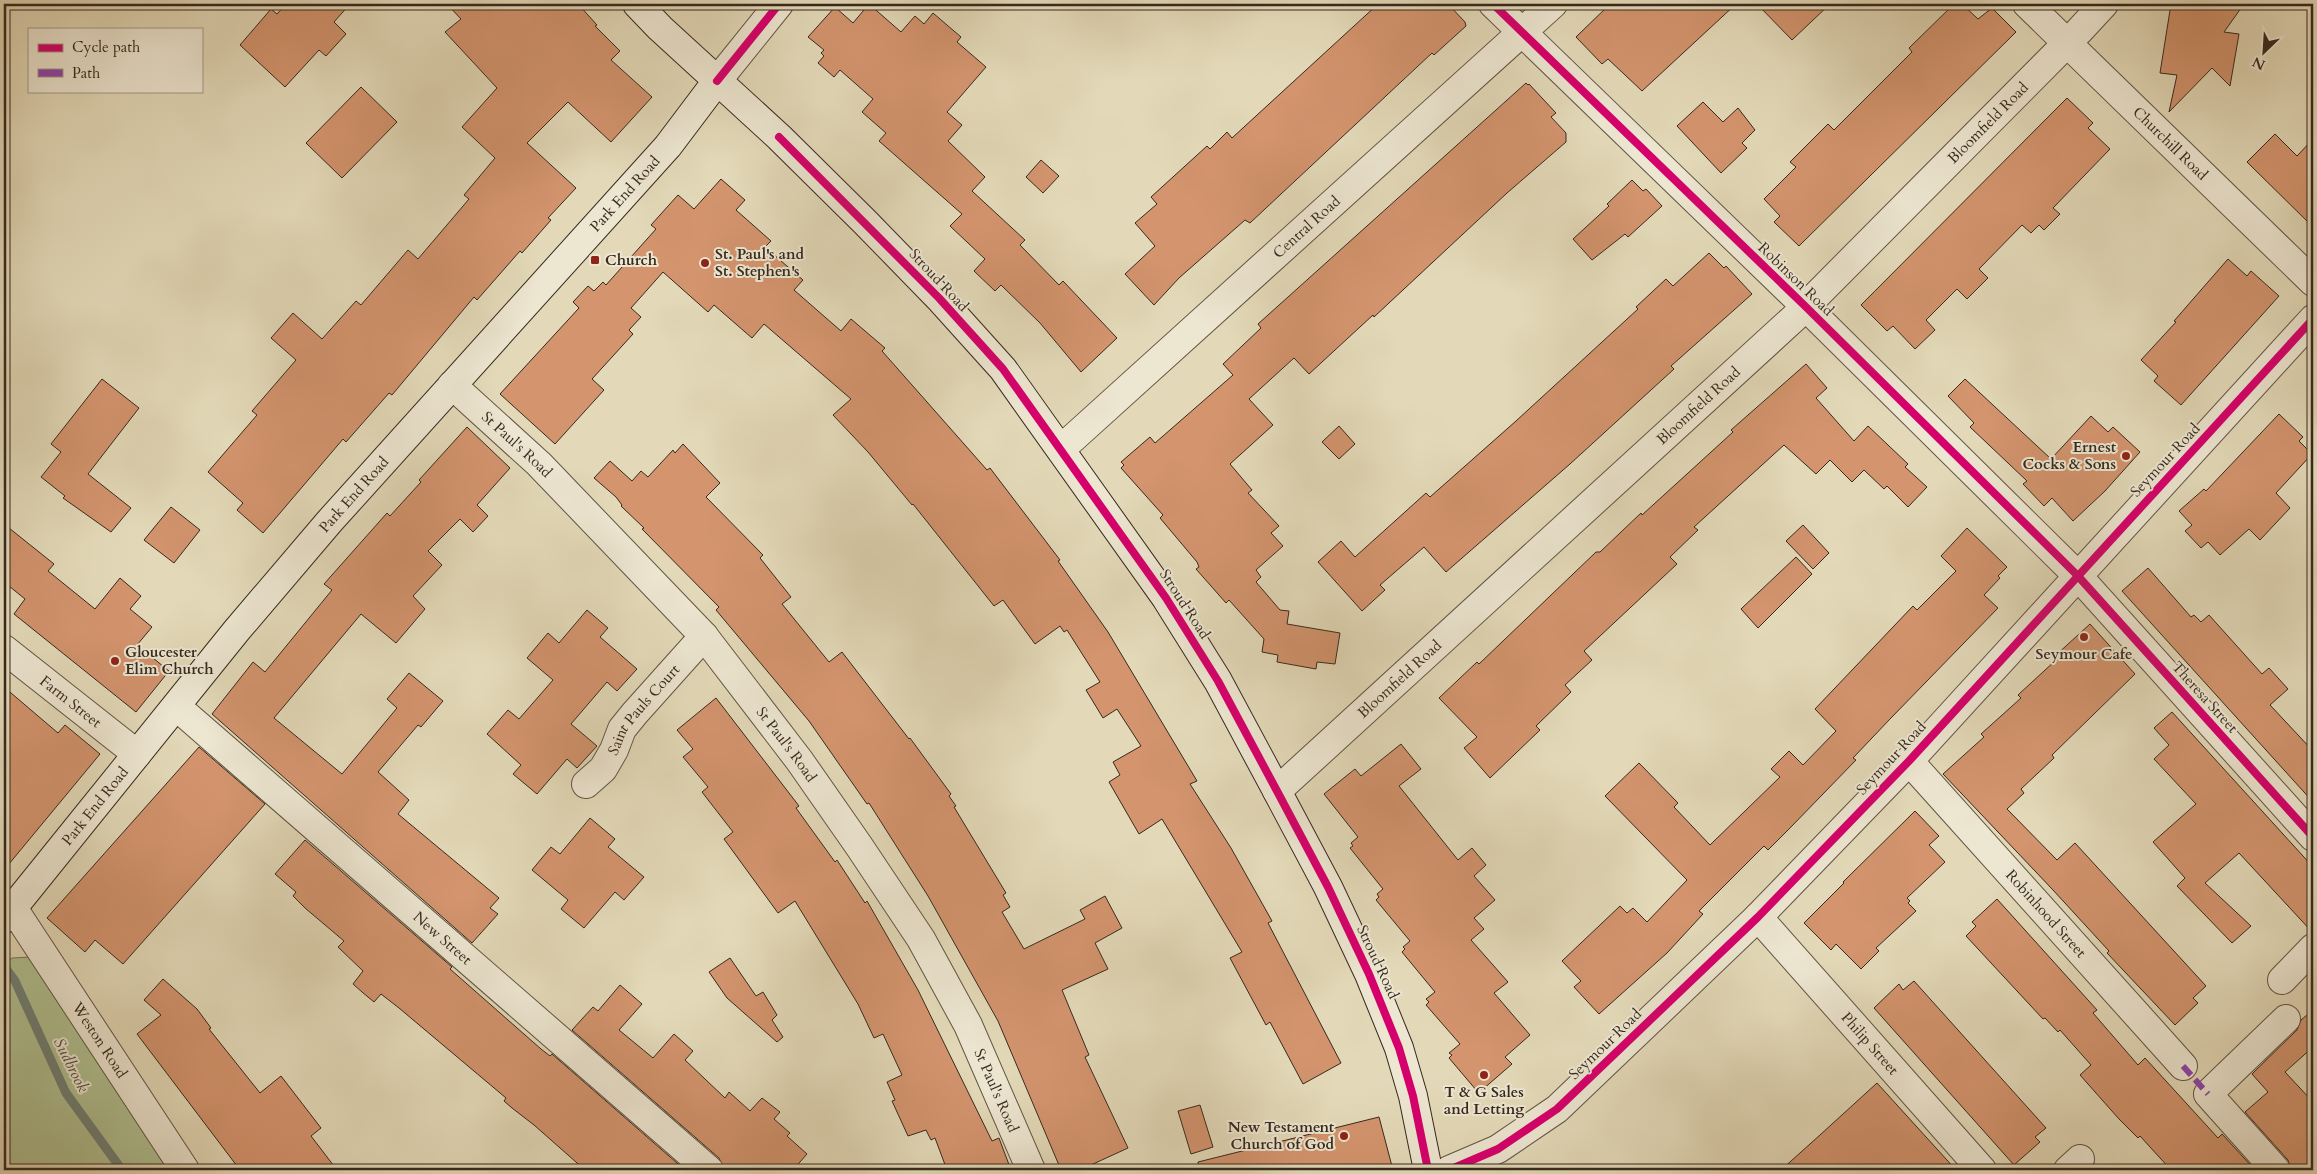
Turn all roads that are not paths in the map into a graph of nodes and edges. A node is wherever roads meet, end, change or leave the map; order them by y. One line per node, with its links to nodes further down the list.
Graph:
1 (637, 4): 9 (street, Stroud Road)
2 (779, 4): 9 (street, Park End Road)
3 (1493, 4): 7 (street, Robinson Road)
4 (1553, 4): 7 (street, Central Road)
5 (2027, 4): 8 (street, Churchill Road)
6 (2104, 4): 8 (street, Bloomfield Road)
7 (1522, 33): 11 (street, Robinson Road); 14 (street, Central Road)
8 (2068, 42): 10 (street, Churchill Road); 11 (street, Bloomfield Road)
9 (717, 80): 13 (street, Park End Road); 14 (street, Stroud Road)
10 (2313, 282)
11 (1805, 306): 15 (street, Robinson Road); 22 (street, Bloomfield Road)
12 (2313, 319): 15 (street, Seymour Road)
13 (452, 385): 16 (street, St Paul's Road); 18 (street, Park End Road)
14 (1061, 449): 22 (street, Stroud Road)
15 (2077, 575): 20 (street, Seymour Road); 23 (street, Theresa Street)
16 (704, 636): 21 (street, Saint Pauls Court); 32 (street, St Paul's Road)
17 (4, 649): 19 (street, Farm Street)
18 (177, 707): 19 (street, Park End Road); 31 (street, New Street)
19 (136, 754): 24 (street, Park End Road)
20 (1909, 761): 25 (street, Seymour Road); 29 (street, Robinhood Street)
21 (586, 784)
22 (1278, 791): 33 (street, Stroud Road)
23 (2313, 837)
24 (9, 914): 30 (street, Weston Road)
25 (1758, 917): 34 (street, Seymour Road); 35 (street, Philip Street)
26 (2313, 948): 27 (street)
27 (2282, 980)
28 (2286, 1019): 36 (street)
29 (2183, 1066)
30 (186, 1170)
31 (709, 1170)
32 (1031, 1170)
33 (1428, 1170)
34 (1449, 1170)
35 (1982, 1170)
36 (2276, 1170)

